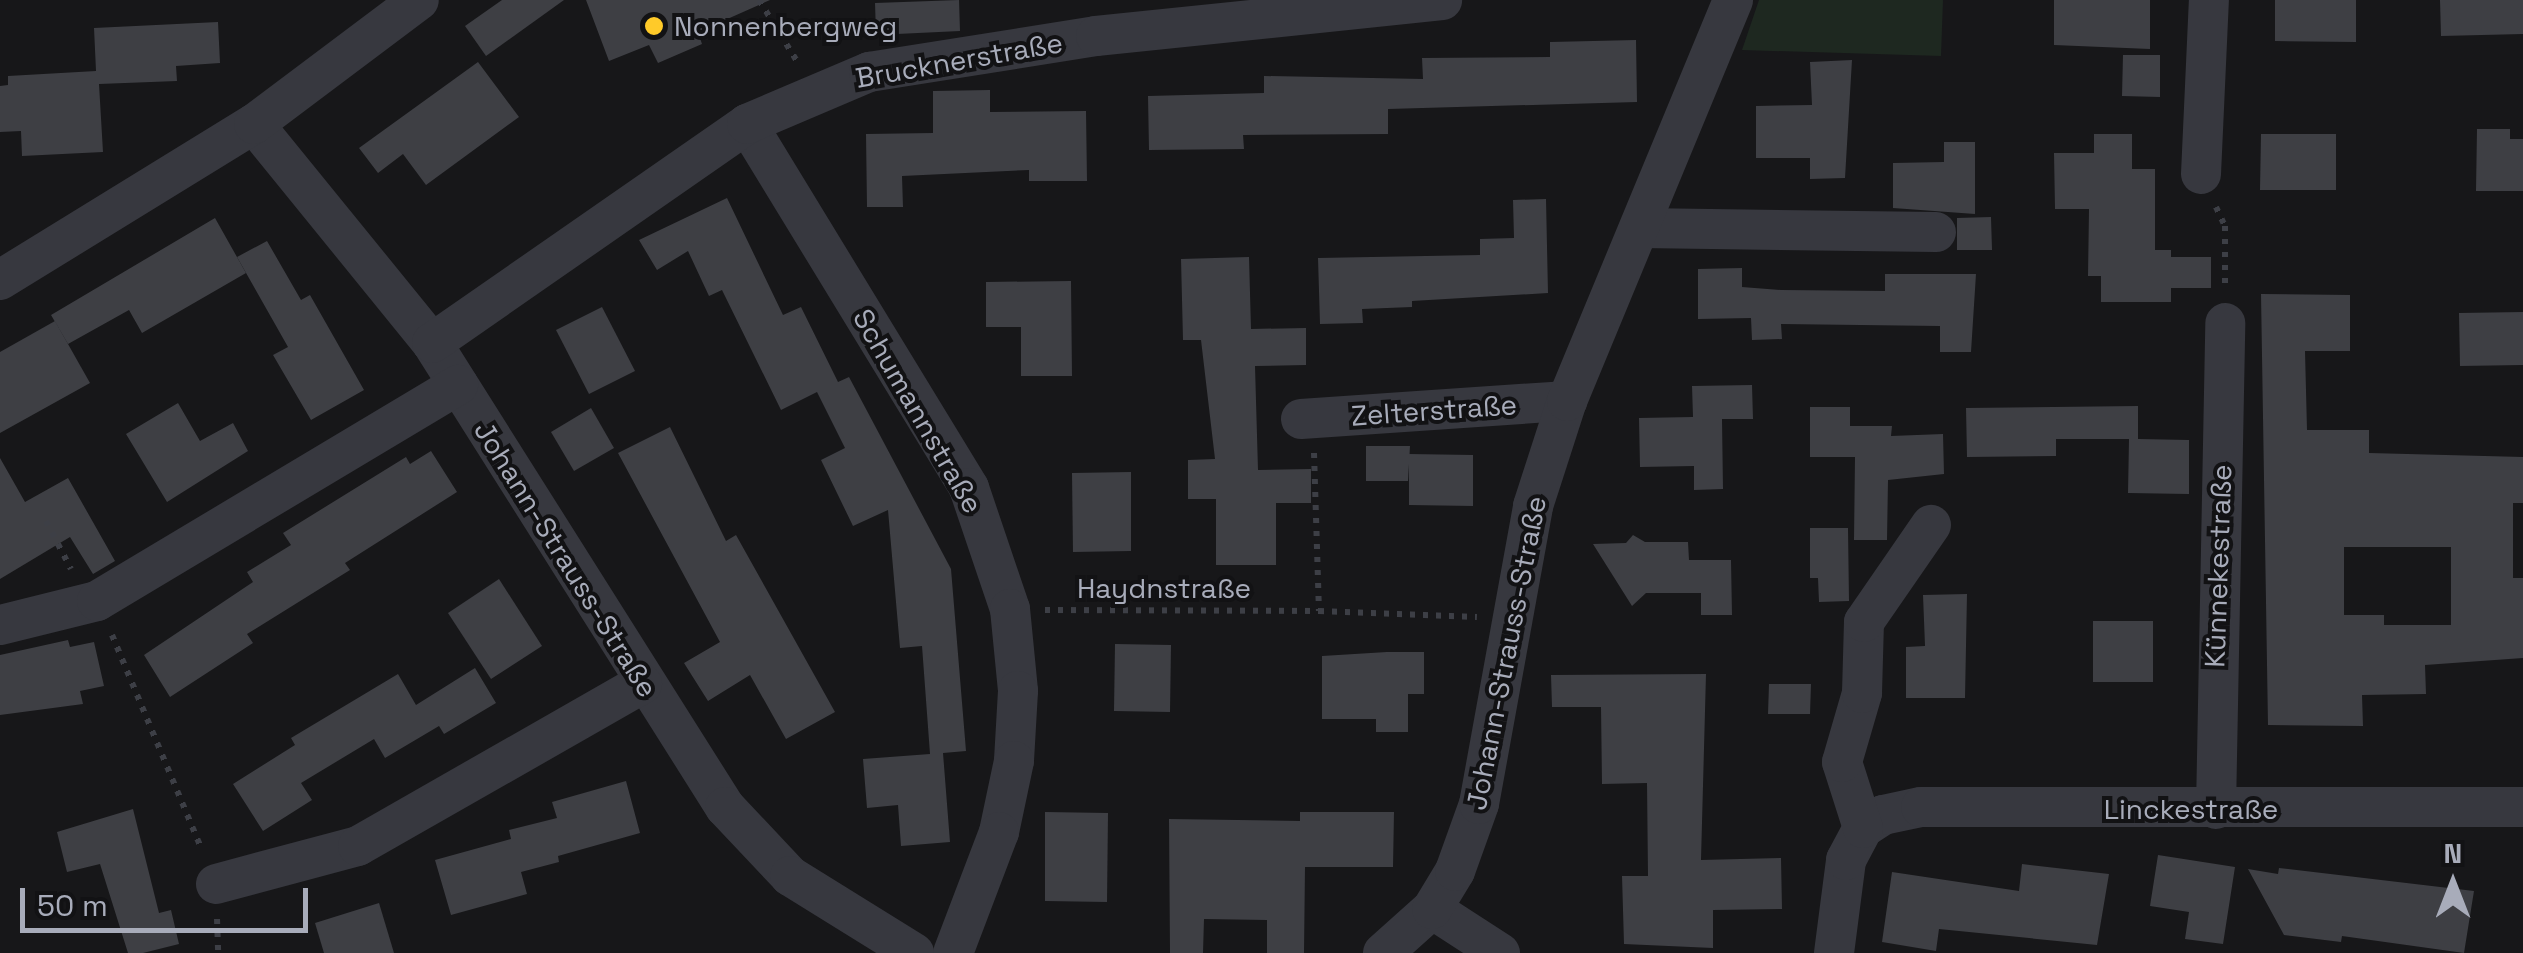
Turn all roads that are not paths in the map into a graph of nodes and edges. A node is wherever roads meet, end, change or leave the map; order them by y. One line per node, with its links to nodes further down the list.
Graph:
1 (418, 0): 5 (street)
2 (1442, 0): 6 (street, Brucknerstraße)
3 (1732, 0): 8 (street, Johann-Strauss-Straße)
4 (2209, 0): 7 (street)
5 (254, 124): 10 (street); 12 (street, Johann-Strauss-Straße)
6 (747, 124): 12 (street, Brucknerstraße); 25 (street, Schumannstraße)
7 (2201, 174)
8 (1641, 228): 9 (street); 14 (street, Johann-Strauss-Straße)
9 (1936, 232)
10 (0, 280)
11 (2225, 323): 20 (street, Künnekestraße)
12 (432, 343): 13 (street, Johann-Strauss-Straße)
13 (458, 386): 17 (street); 18 (street, Johann-Strauss-Straße)
14 (1567, 401): 15 (street, Zelterstraße); 23 (street, Johann-Strauss-Straße)
15 (1302, 419)
16 (1930, 525): 21 (street)
17 (0, 625)
18 (642, 684): 22 (street); 24 (street, Johann-Strauss-Straße)
19 (2523, 807): 20 (street, Linckestraße)
20 (2216, 808): 21 (street, Linckestraße)
21 (1863, 828): 28 (street)
22 (216, 884)
23 (1432, 909): 26 (street, Johann-Strauss-Straße); 27 (street)
24 (914, 953)
25 (952, 953)
26 (1383, 953)
27 (1500, 953)
28 (1834, 953)

